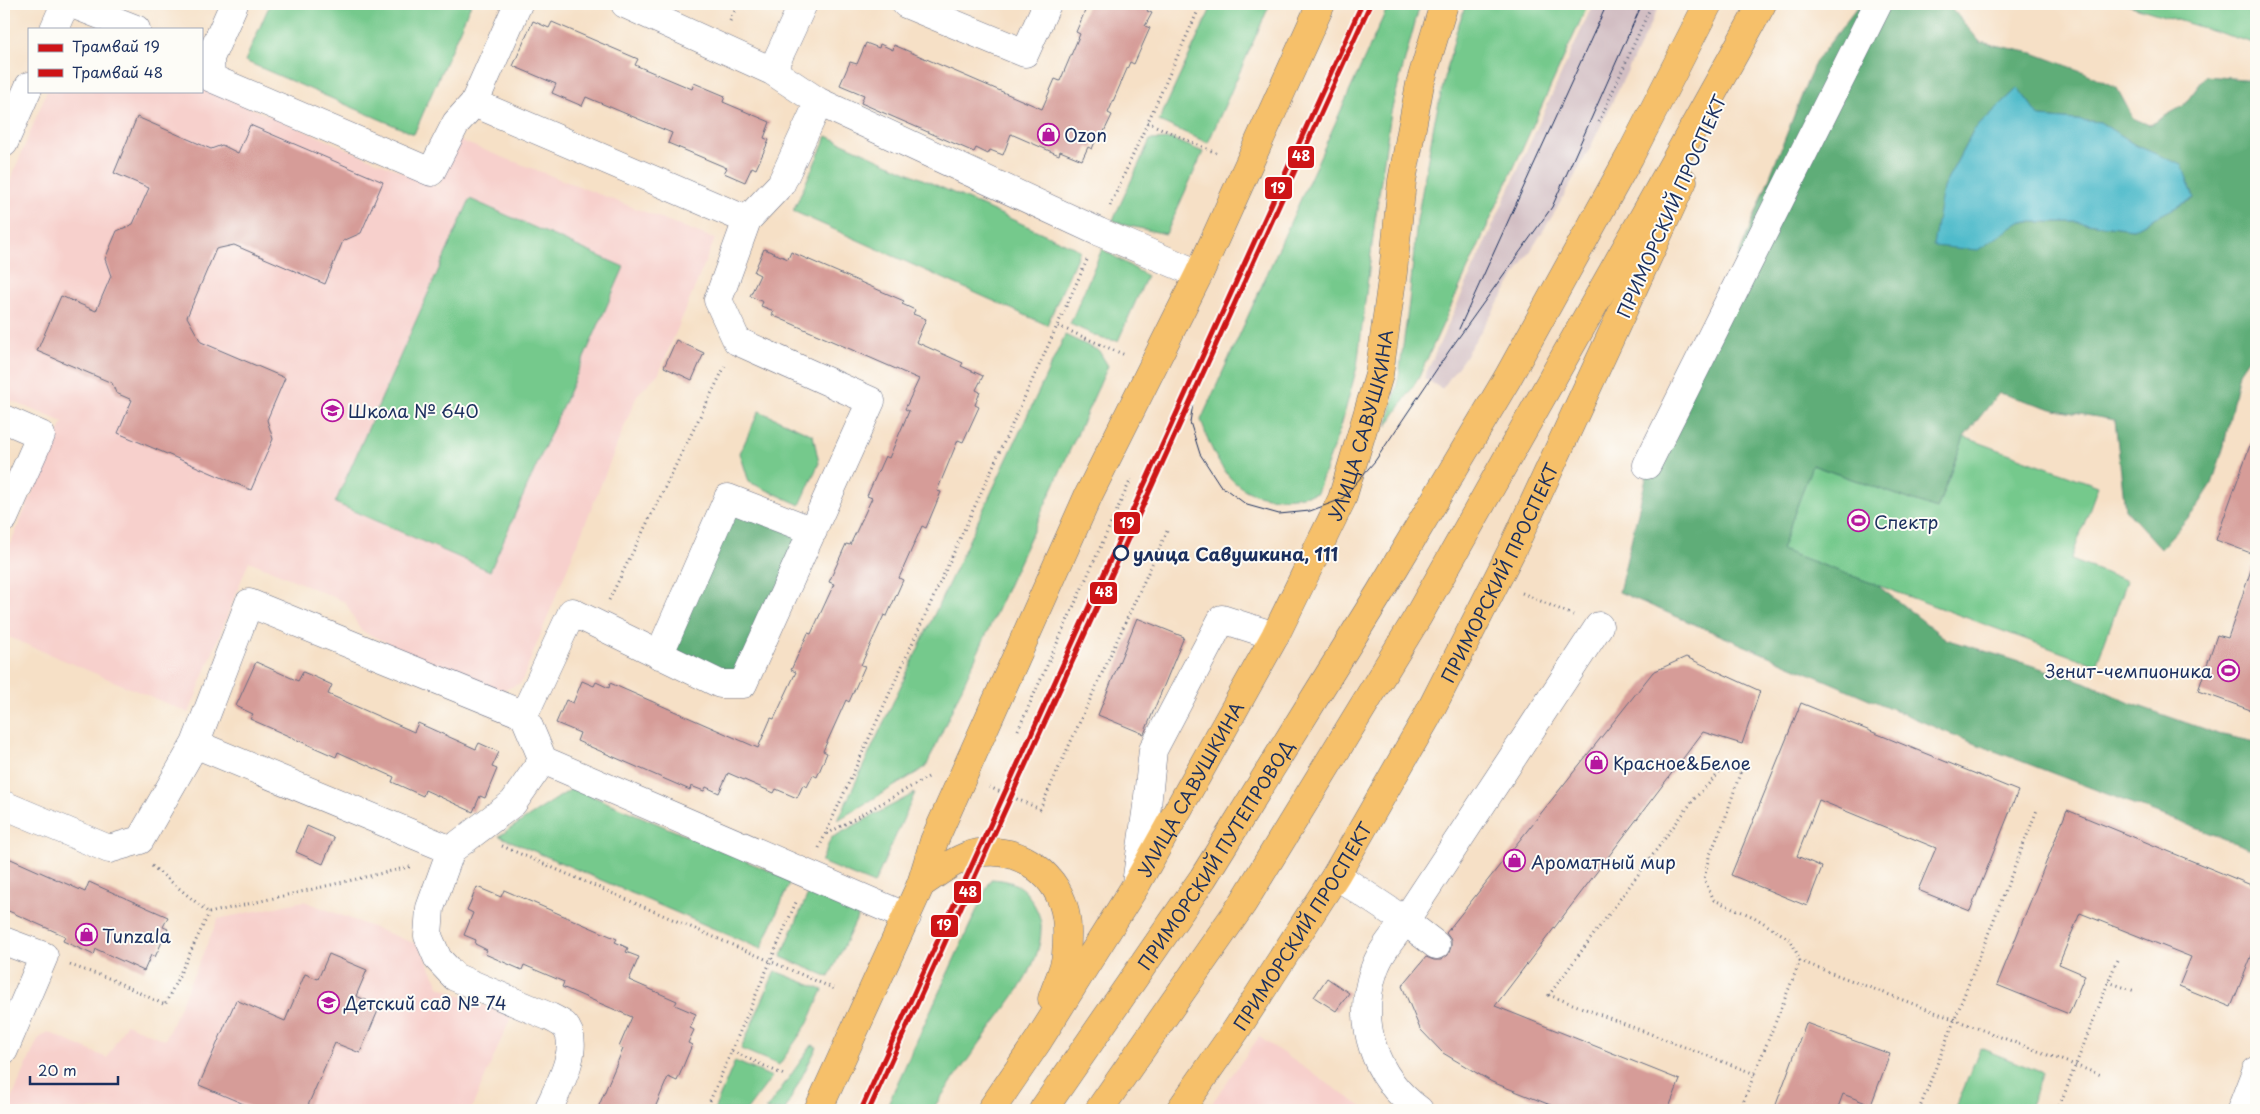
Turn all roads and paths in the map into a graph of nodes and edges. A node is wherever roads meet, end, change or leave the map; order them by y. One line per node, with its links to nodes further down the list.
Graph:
1 (65, 4): 16 (lane)
2 (72, 4): 17 (lane)
3 (234, 4): 18 (lane)
4 (518, 4): 22 (lane)
5 (625, 4): 19 (lane)
6 (803, 4): 19 (lane)
7 (906, 4): 8 (lane)
8 (1047, 4)
9 (1201, 4): 23 (path)
10 (1321, 4): 29 (main road)
11 (1444, 4): 42 (main road, УЛИЦА САВУШКИНА)
12 (1652, 4): 24 (path)
13 (1708, 4): 87 (main road, ПРИМОРСКИЙ ПУТЕПРОВОД)
14 (1762, 4): 59 (main road, ПРИМОРСКИЙ ПРОСПЕКТ); 88 (main road, ПРИМОРСКИЙ ПРОСПЕКТ)
15 (1878, 4): 34 (lane)
16 (54, 28)
17 (133, 28)
18 (206, 56): 22 (lane)
19 (772, 71): 21 (lane)
20 (28, 88): 25 (lane)
21 (819, 102): 27 (lane); 28 (lane)
22 (474, 103): 27 (lane)
23 (1147, 122): 26 (path); 28 (path)
24 (1599, 122)
25 (4, 143)
26 (1216, 153)
27 (747, 220): 31 (lane)
28 (1099, 232): 29 (lane); 30 (path)
29 (1199, 274): 60 (main road)
30 (1058, 326): 32 (path); 55 (path)
31 (737, 341): 37 (lane); 40 (path)
32 (1125, 355)
33 (4, 419): 36 (lane)
34 (1647, 466)
35 (1134, 474): 45 (path)
36 (4, 518)
37 (813, 530): 43 (lane); 43 (lane)
38 (1168, 530): 51 (path)
39 (1521, 592): 41 (path)
40 (598, 623): 43 (lane); 44 (lane)
41 (1599, 626): 64 (lane)
42 (1275, 636): 61 (main road, УЛИЦА САВУШКИНА); 61 (lane)
43 (660, 655)
44 (524, 715): 46 (lane); 47 (lane)
45 (1016, 733)
46 (195, 744): 56 (lane); 57 (lane)
47 (543, 760): 54 (lane); 58 (lane)
48 (933, 774): 55 (path)
49 (995, 780): 51 (path)
50 (984, 785): 51 (path)
51 (991, 788)
52 (4, 805): 56 (lane)
53 (2037, 810): 74 (path)
54 (473, 834): 57 (lane); 70 (path)
55 (825, 834): 58 (path)
56 (109, 849): 62 (path)
57 (451, 850): 62 (path); 83 (lane)
58 (808, 874): 63 (lane); 70 (path)
59 (1336, 875): 64 (lane); 89 (main road, ПРИМОРСКИЙ ПРОСПЕКТ)
60 (921, 884): 63 (main road); 75 (main road, УЛИЦА САВУШКИНА)
61 (1136, 885): 75 (main road, УЛИЦА САВУШКИНА)
62 (209, 913): 67 (path)
63 (906, 917): 85 (main road)
64 (1405, 921): 66 (lane); 90 (lane)
65 (4, 941): 67 (lane)
66 (1436, 945)
67 (44, 956): 76 (lane)
68 (2117, 960): 71 (path)
69 (1800, 961): 74 (path); 80 (path); 80 (path)
70 (770, 962): 72 (path); 77 (path)
71 (2108, 982): 73 (path); 78 (path)
72 (835, 989)
73 (2135, 991)
74 (1954, 1020): 78 (path); 92 (path)
75 (1038, 1041): 86 (main road, УЛИЦА САВУШКИНА)
76 (4, 1050)
77 (732, 1051): 81 (path); 84 (path)
78 (2076, 1066): 82 (path); 93 (path)
79 (2256, 1070): 94 (lane)
80 (1755, 1074): 91 (path)
81 (784, 1075)
82 (2101, 1076)
83 (548, 1110)
84 (706, 1110)
85 (818, 1110)
86 (991, 1110)
87 (1043, 1110)
88 (1099, 1110)
89 (1180, 1110)
90 (1419, 1110)
91 (1740, 1110)
92 (1919, 1110)
93 (2058, 1110)
94 (2242, 1110)

